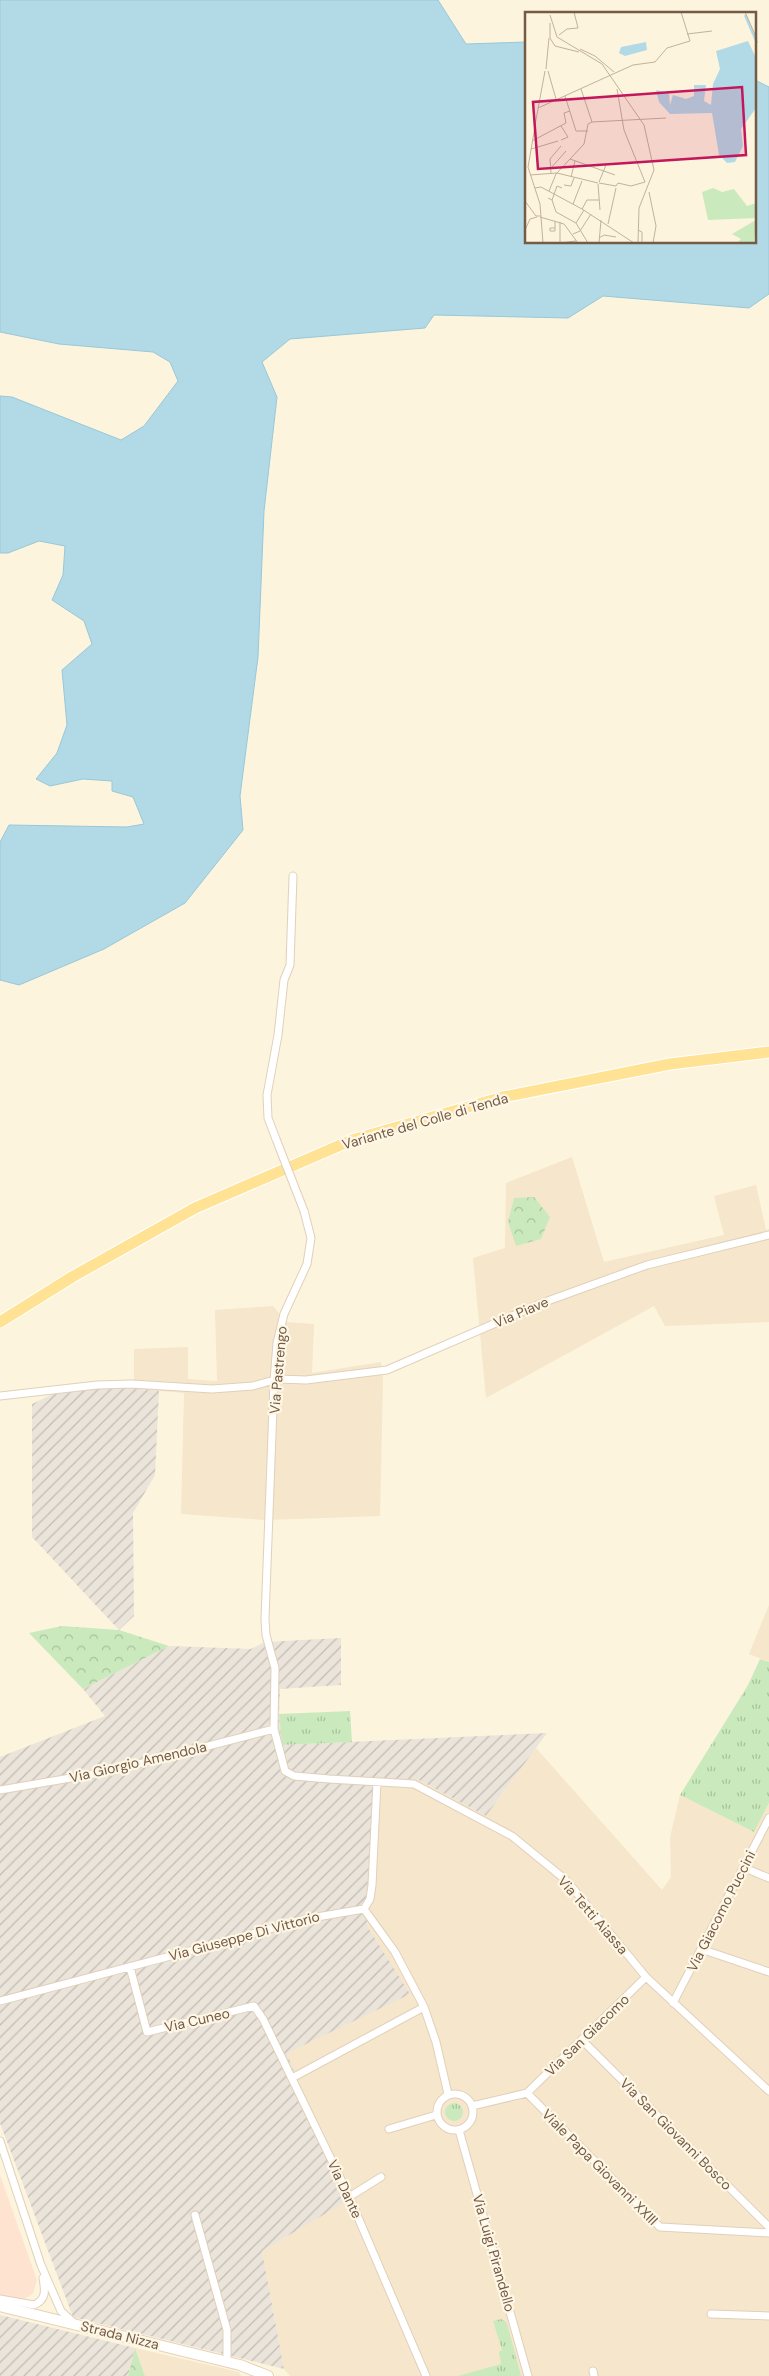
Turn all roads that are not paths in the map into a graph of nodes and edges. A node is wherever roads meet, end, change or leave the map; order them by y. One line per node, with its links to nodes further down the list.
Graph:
1 (293, 876): 5 (street, Via Pastrengo, bridge)
2 (769, 1052): 4 (main road, Variante del Colle di Tenda)
3 (769, 1235): 5 (street, Via Piave)
4 (0, 1322)
5 (274, 1381): 6 (street, Via Piave); 7 (street, Via Pastrengo)
6 (0, 1396)
7 (274, 1729): 8 (street, Via Tetti Aiassa); 9 (street, Via Giorgio Amendola)
8 (377, 1782): 13 (street); 17 (street, Via Tetti Aiassa)
9 (0, 1790)
10 (769, 1818): 14 (street, Via Giacomo Puccini)
11 (752, 1871): 12 (street)
12 (769, 1878)
13 (364, 1908): 15 (street, Via Giuseppe Di Vittorio); 21 (street)
14 (701, 1949): 16 (street); 19 (street, Via Giacomo Puccini)
15 (130, 1967): 18 (street, Via Giuseppe Di Vittorio); 20 (street, Via Cuneo)
16 (769, 1972)
17 (646, 1977): 19 (street, Via Tetti Aiassa); 22 (street, Via San Giacomo)
18 (0, 2001)
19 (673, 2003): 24 (street, Via Tetti Aiassa)
20 (254, 2006): 23 (street, Via Dante)
21 (424, 2007): 23 (street); 26 (street)
22 (582, 2040): 25 (street, Via San Giacomo); 35 (street, Via San Giovanni Bosco)
23 (292, 2078): 33 (street, Via Dante)
24 (769, 2091)
25 (527, 2093): 27 (street); 36 (street, Viale Papa Giovanni XXIII)
26 (448, 2094): 27 (street); 28 (street)
27 (472, 2106): 30 (street)
28 (436, 2115): 29 (street); 30 (street)
29 (389, 2129)
30 (459, 2130): 49 (street, Via Luigi Pirandello)
31 (0, 2141): 37 (street)
32 (381, 2177): 33 (street)
33 (349, 2197): 48 (street, Via Dante)
34 (195, 2215): 43 (street)
35 (769, 2227)
36 (769, 2233)
37 (41, 2265): 38 (street); 42 (street)
38 (0, 2299)
39 (0, 2306): 42 (street, Strada Nizza)
40 (711, 2314): 41 (street)
41 (769, 2316)
42 (76, 2325): 43 (street, Strada Nizza)
43 (227, 2361): 44 (street, Strada Nizza)
44 (240, 2364): 45 (street); 46 (street, Strada Nizza)
45 (252, 2376)
46 (268, 2376): 47 (street)
47 (279, 2376)
48 (426, 2376)
49 (528, 2376)

